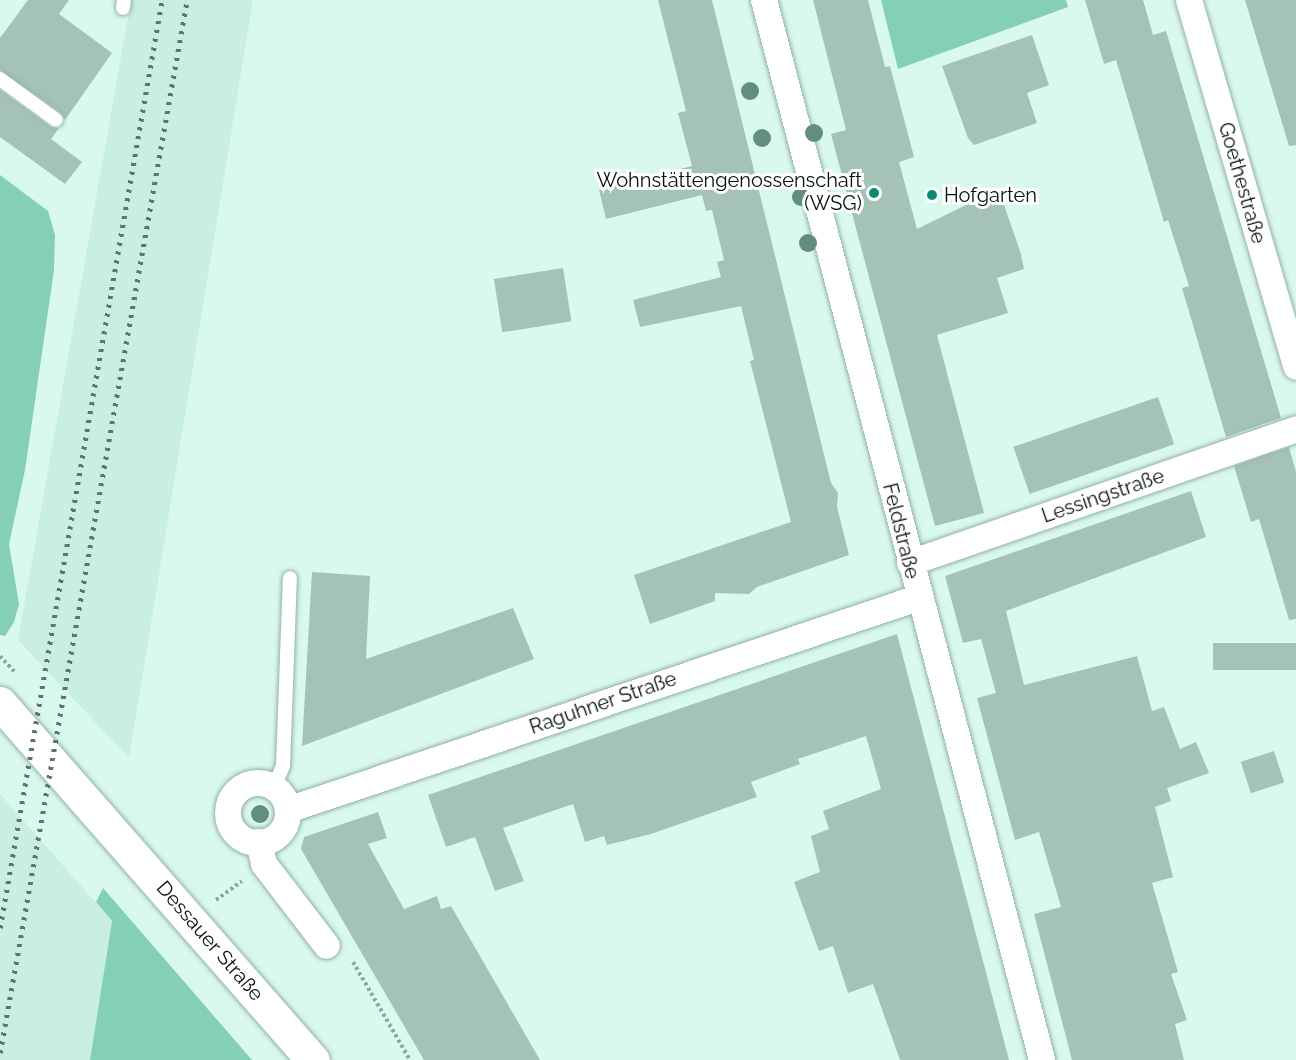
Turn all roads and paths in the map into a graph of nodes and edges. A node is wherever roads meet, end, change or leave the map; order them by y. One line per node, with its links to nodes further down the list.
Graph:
1 (764, 0): 7 (street, Feldstraße)
2 (1189, 0): 5 (street, Goethestraße)
3 (0, 79): 4 (lane)
4 (56, 120)
5 (1296, 367)
6 (1296, 429): 7 (street, Lessingstraße)
7 (910, 563): 9 (street, Feldstraße)
8 (290, 578): 12 (lane)
9 (918, 597): 13 (street, Raguhner Straße); 18 (street, Feldstraße)
10 (0, 656): 11 (path)
11 (13, 701): 16 (street, Dessauer Straße)
12 (274, 787): 13 (street); 14 (street)
13 (288, 810): 14 (street)
14 (259, 842): 15 (street)
15 (327, 946): 17 (path)
16 (313, 1060)
17 (410, 1060)
18 (1042, 1060)

